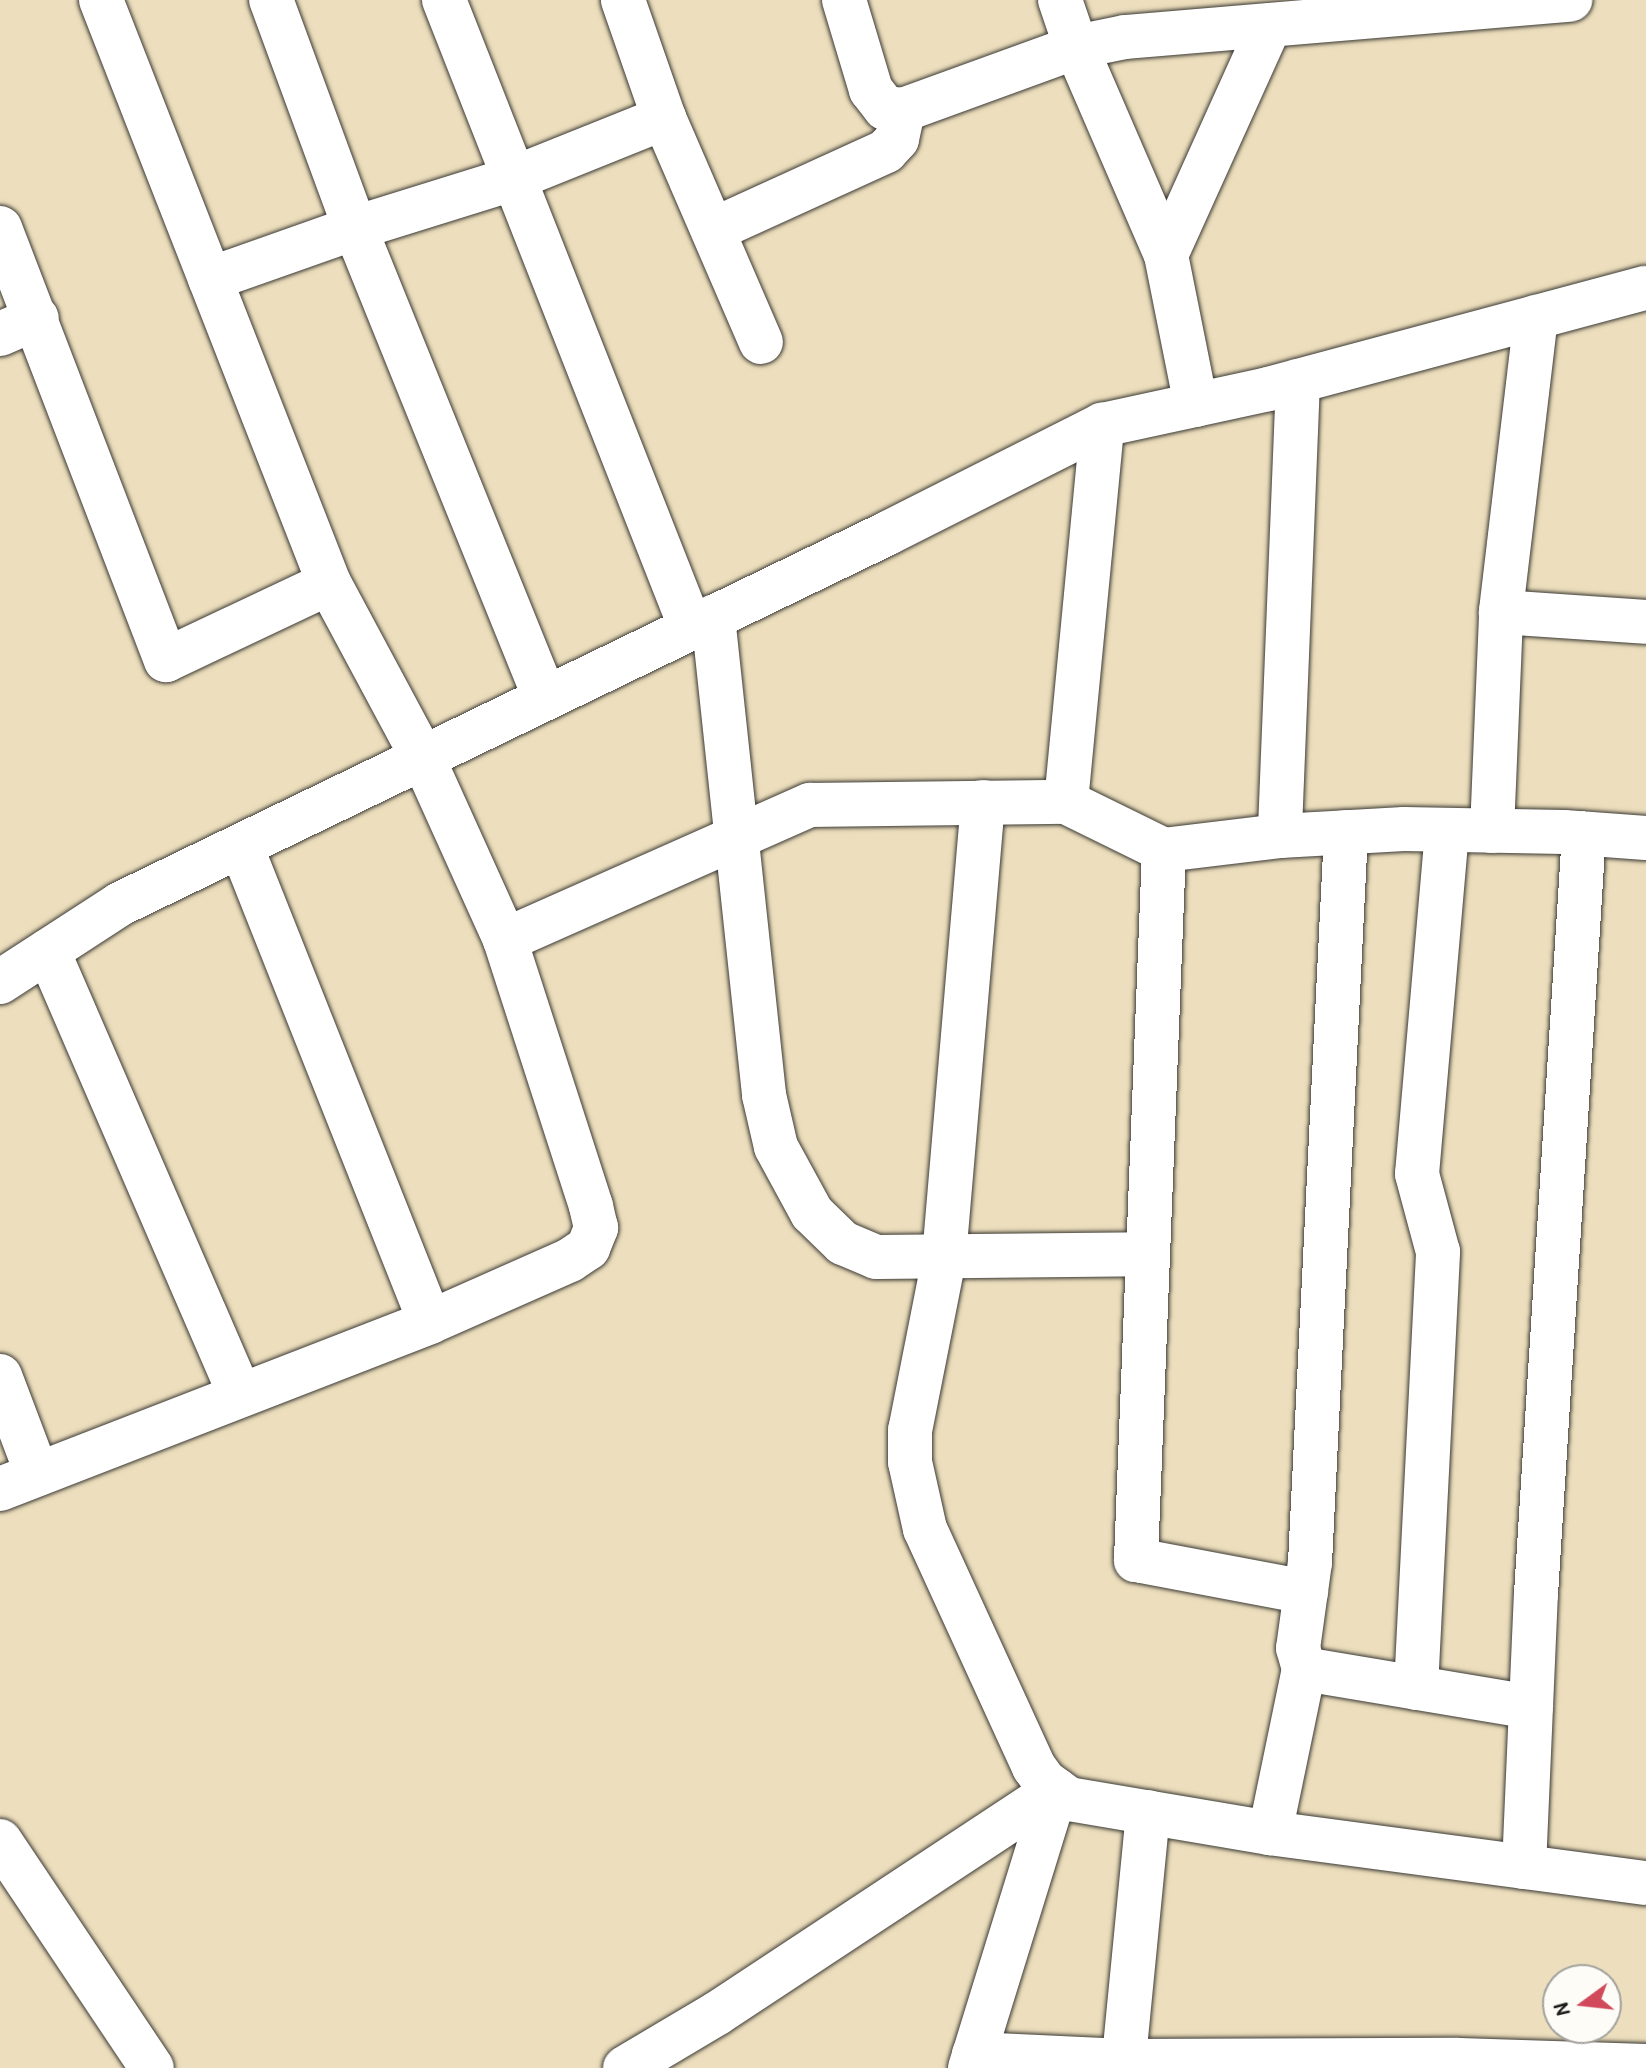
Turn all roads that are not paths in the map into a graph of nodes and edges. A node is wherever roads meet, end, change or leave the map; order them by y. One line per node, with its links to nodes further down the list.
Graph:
1 (101, 0): 17 (street)
2 (271, 0): 14 (street)
3 (444, 0): 12 (street)
4 (623, 0): 11 (street)
5 (844, 0): 10 (street)
6 (1060, 0): 9 (street)
7 (1570, 0): 8 (street)
8 (1270, 25): 9 (street); 16 (street)
9 (1076, 47): 10 (street); 16 (street)
10 (903, 110): 15 (street)
11 (664, 118): 12 (street); 15 (street)
12 (512, 179): 14 (street); 27 (street)
13 (0, 228): 20 (street)
14 (355, 228): 17 (street); 29 (street)
15 (713, 230): 21 (street)
16 (1166, 255): 23 (street)
17 (210, 279): 25 (street)
18 (1646, 288): 19 (street)
19 (1536, 317): 22 (street); 26 (street)
20 (18, 326): 25 (street)
21 (761, 342)
22 (1298, 381): 23 (street); 37 (street)
23 (1196, 405): 24 (street)
24 (1102, 425): 27 (street); 32 (street)
25 (329, 583): 30 (street)
26 (1501, 612): 28 (street); 34 (street)
27 (702, 622): 29 (street); 38 (street)
28 (1646, 622)
29 (545, 698): 30 (street)
30 (423, 758): 40 (street); 42 (street)
31 (983, 802): 32 (street); 38 (street); 46 (street)
32 (1066, 802): 41 (street)
33 (1447, 830): 34 (street); 35 (street); 53 (street)
34 (1492, 831): 36 (street)
35 (1346, 832): 37 (street); 51 (street)
36 (1584, 834): 39 (street); 54 (street)
37 (1280, 836): 41 (street)
38 (735, 838): 42 (street); 46 (street)
39 (1646, 838)
40 (241, 846): 43 (street); 47 (street)
41 (1164, 850): 45 (street)
42 (505, 940): 47 (street)
43 (48, 951): 44 (street); 49 (street)
44 (0, 982)
45 (1146, 1254): 46 (street); 51 (street)
46 (944, 1259): 55 (street)
47 (430, 1322): 49 (street)
48 (0, 1376): 50 (street)
49 (240, 1395): 50 (street)
50 (19, 1482)
51 (1306, 1592): 52 (street)
52 (1304, 1669): 53 (street); 57 (street)
53 (1416, 1688): 54 (street)
54 (1531, 1707): 59 (street)
55 (1056, 1790): 56 (street); 61 (street); 66 (street)
56 (1148, 1812): 57 (street); 62 (street)
57 (1270, 1833): 59 (street)
58 (0, 1841): 65 (street)
59 (1524, 1867): 60 (street)
60 (1646, 1883)
61 (972, 2061): 62 (street)
62 (1123, 2064): 63 (street)
63 (1458, 2064): 64 (street)
64 (1646, 2066)
65 (152, 2068)
66 (625, 2068)

